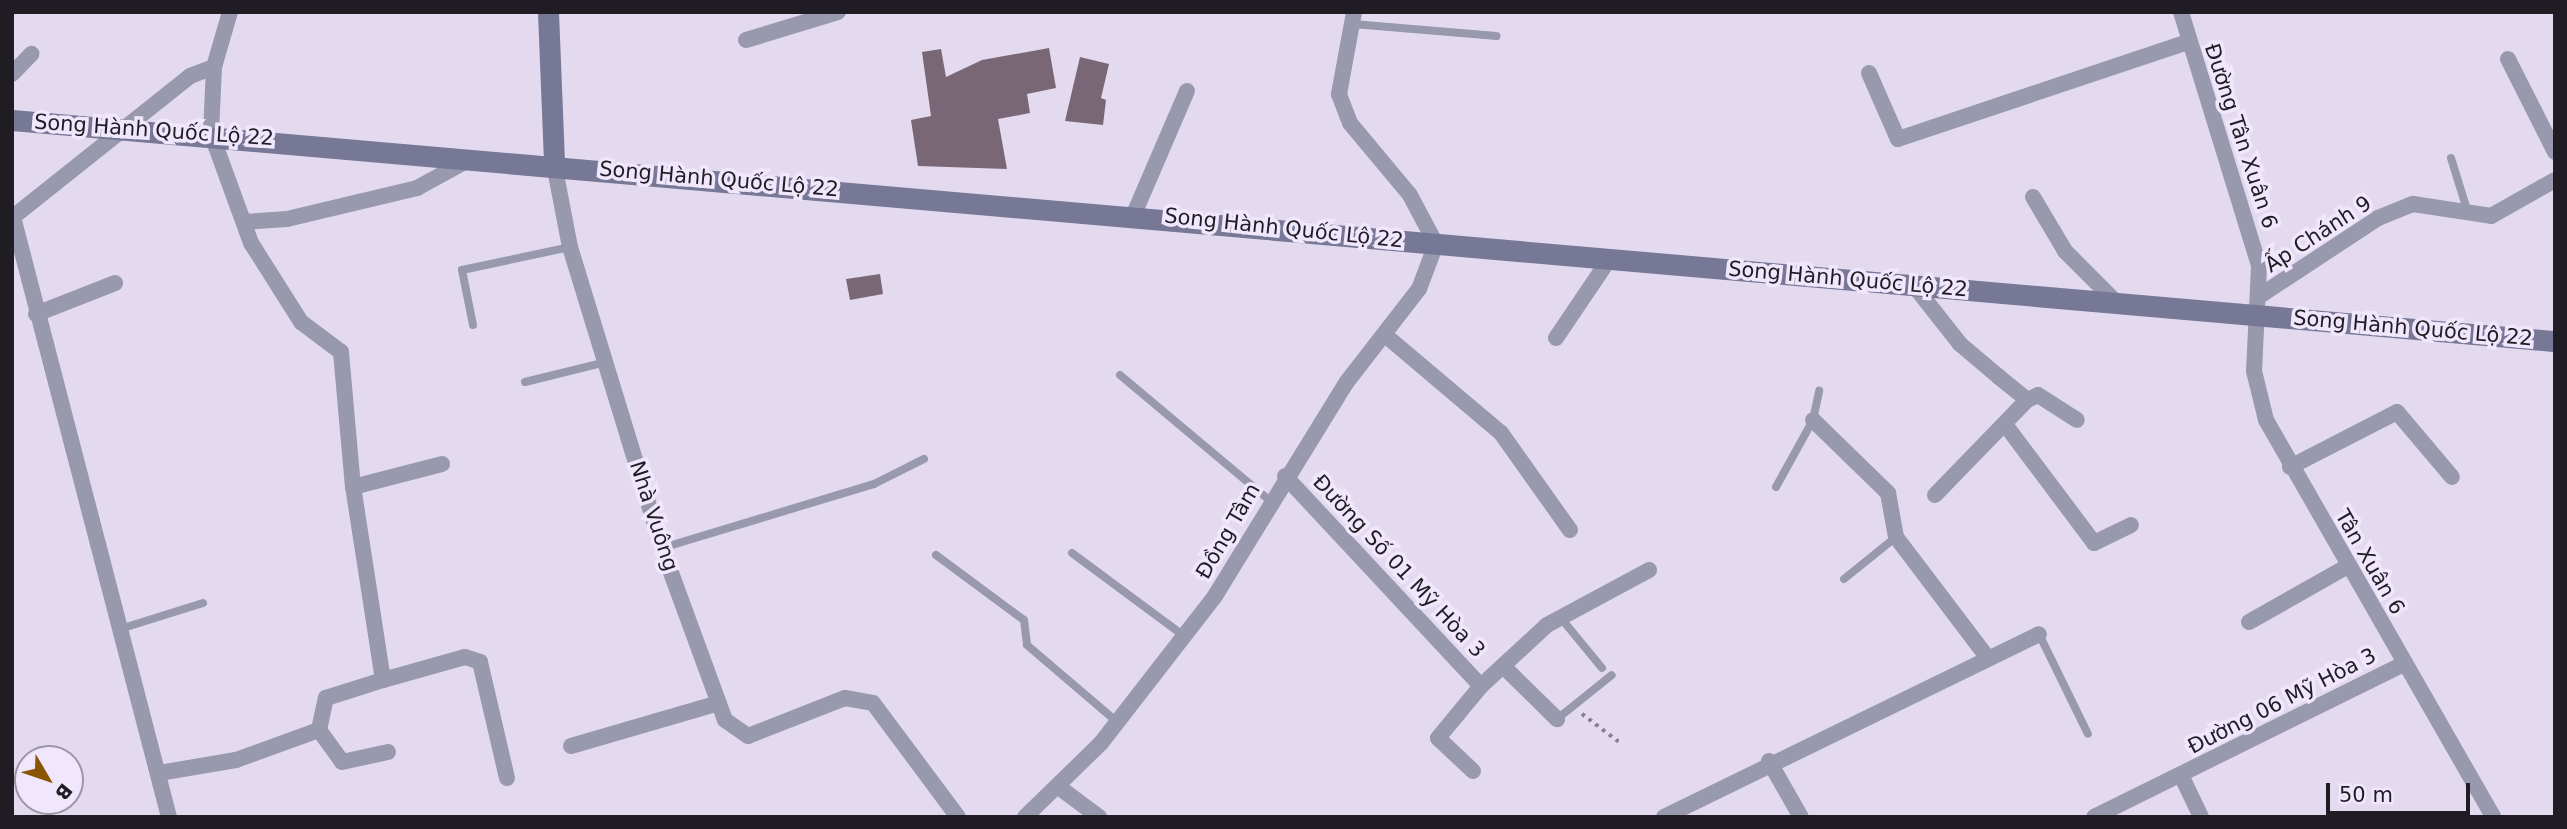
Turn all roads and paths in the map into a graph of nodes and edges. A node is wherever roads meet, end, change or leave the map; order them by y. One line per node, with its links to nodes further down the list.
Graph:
1 (230, 12): 11 (street)
2 (548, 12): 21 (street, Nhà Vuông)
3 (838, 12): 7 (street)
4 (2181, 12): 8 (street, Đường Tân Xuân 6)
5 (1353, 18): 6 (lane); 28 (street)
6 (1496, 36)
7 (746, 40)
8 (2188, 42): 12 (street); 34 (street, Đường Tân Xuân 6)
9 (31, 54): 13 (street)
10 (2508, 59): 18 (street)
11 (214, 67): 16 (street); 17 (street)
12 (1869, 73)
13 (12, 74)
14 (1187, 92): 25 (street)
15 (12, 120): 16 (street, Song Hành Quốc Lộ 22)
16 (123, 129): 17 (street, Song Hành Quốc Lộ 22); 26 (street)
17 (211, 133): 19 (street, Song Hành Quốc Lộ 22); 27 (street)
18 (2555, 152)
19 (475, 157): 21 (street, Song Hành Quốc Lộ 22); 27 (street)
20 (2451, 158): 24 (lane)
21 (554, 164): 25 (street, Song Hành Quốc Lộ 22); 29 (street, Nhà Vuông)
22 (2555, 180): 24 (street, Ấp Chánh 9)
23 (2033, 197): 33 (street)
24 (2468, 213): 34 (street, Ấp Chánh 9)
25 (1134, 214): 28 (street, Song Hành Quốc Lộ 22)
26 (13, 217): 35 (street)
27 (244, 222): 53 (street)
28 (1436, 244): 30 (street, Song Hành Quốc Lộ 22); 37 (street, Đồng Tâm)
29 (570, 247): 36 (lane); 40 (street, Nhà Vuông)
30 (1610, 258): 32 (street, Song Hành Quốc Lộ 22); 38 (street)
31 (115, 283): 35 (street)
32 (1912, 283): 33 (street, Song Hành Quốc Lộ 22); 44 (street)
33 (2117, 303): 34 (street, Song Hành Quốc Lộ 22)
34 (2259, 305): 39 (street, Song Hành Quốc Lộ 22); 50 (street, Tân Xuân 6)
35 (36, 314): 69 (street)
36 (473, 325)
37 (1385, 335): 51 (street, Đồng Tâm); 58 (street)
38 (1556, 338)
39 (2555, 341)
40 (606, 362): 42 (lane); 60 (street, Nhà Vuông)
41 (1120, 374): 56 (lane)
42 (525, 382)
43 (1819, 391): 45 (lane)
44 (2027, 400): 46 (street); 47 (street)
45 (1813, 420): 54 (lane); 59 (street)
46 (2077, 420)
47 (2007, 427): 55 (street); 57 (street)
48 (925, 460): 60 (lane)
49 (442, 464): 53 (street)
50 (2290, 467): 52 (street); 63 (street, Tân Xuân 6)
51 (1285, 476): 56 (street, Đồng Tâm); 78 (street, Đường Số 01 Mỹ Hòa 3)
52 (2452, 477)
53 (353, 487): 77 (street)
54 (1776, 487)
55 (1935, 495)
56 (1270, 501): 71 (street, Đồng Tâm)
57 (2131, 525)
58 (1570, 530)
59 (1896, 537): 65 (lane); 72 (street)
60 (663, 548): 79 (street, Nhà Vuông)
61 (1072, 553): 71 (lane)
62 (936, 555): 81 (lane)
63 (2348, 566): 68 (street); 73 (street, Tân Xuân 6)
64 (1649, 570): 67 (street)
65 (1844, 579)
66 (203, 603): 69 (lane)
67 (1560, 617): 74 (street); 75 (lane)
68 (2249, 622)
69 (120, 629): 89 (street)
70 (2039, 634): 72 (street); 83 (lane)
71 (1184, 636): 81 (street, Đồng Tâm)
72 (1988, 658): 87 (street)
73 (2405, 663): 90 (street, Đường 06 Mỹ Hòa 3); 101 (street, Tân Xuân 6)
74 (1503, 666): 78 (street); 80 (street)
75 (1602, 668)
76 (1612, 675): 80 (lane)
77 (383, 680): 82 (street); 91 (street)
78 (1481, 686): 88 (street)
79 (719, 703): 85 (street); 95 (street, Nhà Vuông)
80 (1557, 719): 84 (path)
81 (1117, 722): 92 (street, Đồng Tâm)
82 (319, 730): 86 (street); 89 (street)
83 (2088, 734)
84 (1619, 742)
85 (571, 746)
86 (388, 752)
87 (1769, 761): 93 (street); 98 (street)
88 (1473, 771)
89 (159, 773): 94 (street)
90 (2181, 775): 99 (street); 100 (street, Đường 06 Mỹ Hòa 3)
91 (507, 778)
92 (1060, 788): 96 (street, Đồng Tâm); 97 (street)
93 (1674, 814)
94 (169, 817)
95 (958, 817)
96 (1025, 817)
97 (1099, 817)
98 (1801, 817)
99 (2094, 817)
100 (2201, 817)
101 (2493, 817)

